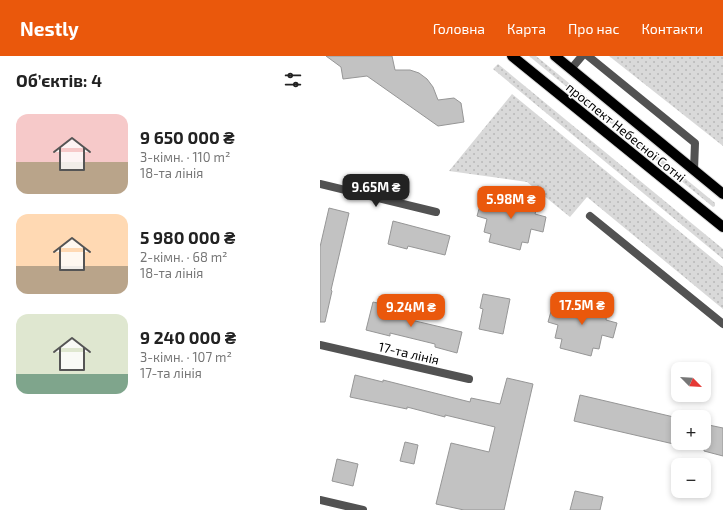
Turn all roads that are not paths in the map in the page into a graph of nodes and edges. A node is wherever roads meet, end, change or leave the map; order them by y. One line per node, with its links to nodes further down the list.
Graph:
1 (512, 56): 11 (main road, проспект Небесної Сотні)
2 (556, 56): 5 (main road, проспект Небесної Сотні)
3 (582, 56): 5 (street)
4 (588, 56): 6 (street)
5 (572, 69): 6 (main road, проспект Небесної Сотні)
6 (694, 170): 8 (main road, проспект Небесної Сотні)
7 (320, 184): 9 (street)
8 (723, 194)
9 (436, 212)
10 (590, 216): 12 (street)
11 (721, 222)
12 (723, 324)
13 (320, 345): 14 (street, 17-та лінія)
14 (469, 379)
15 (320, 500): 16 (street)
16 (362, 510)

